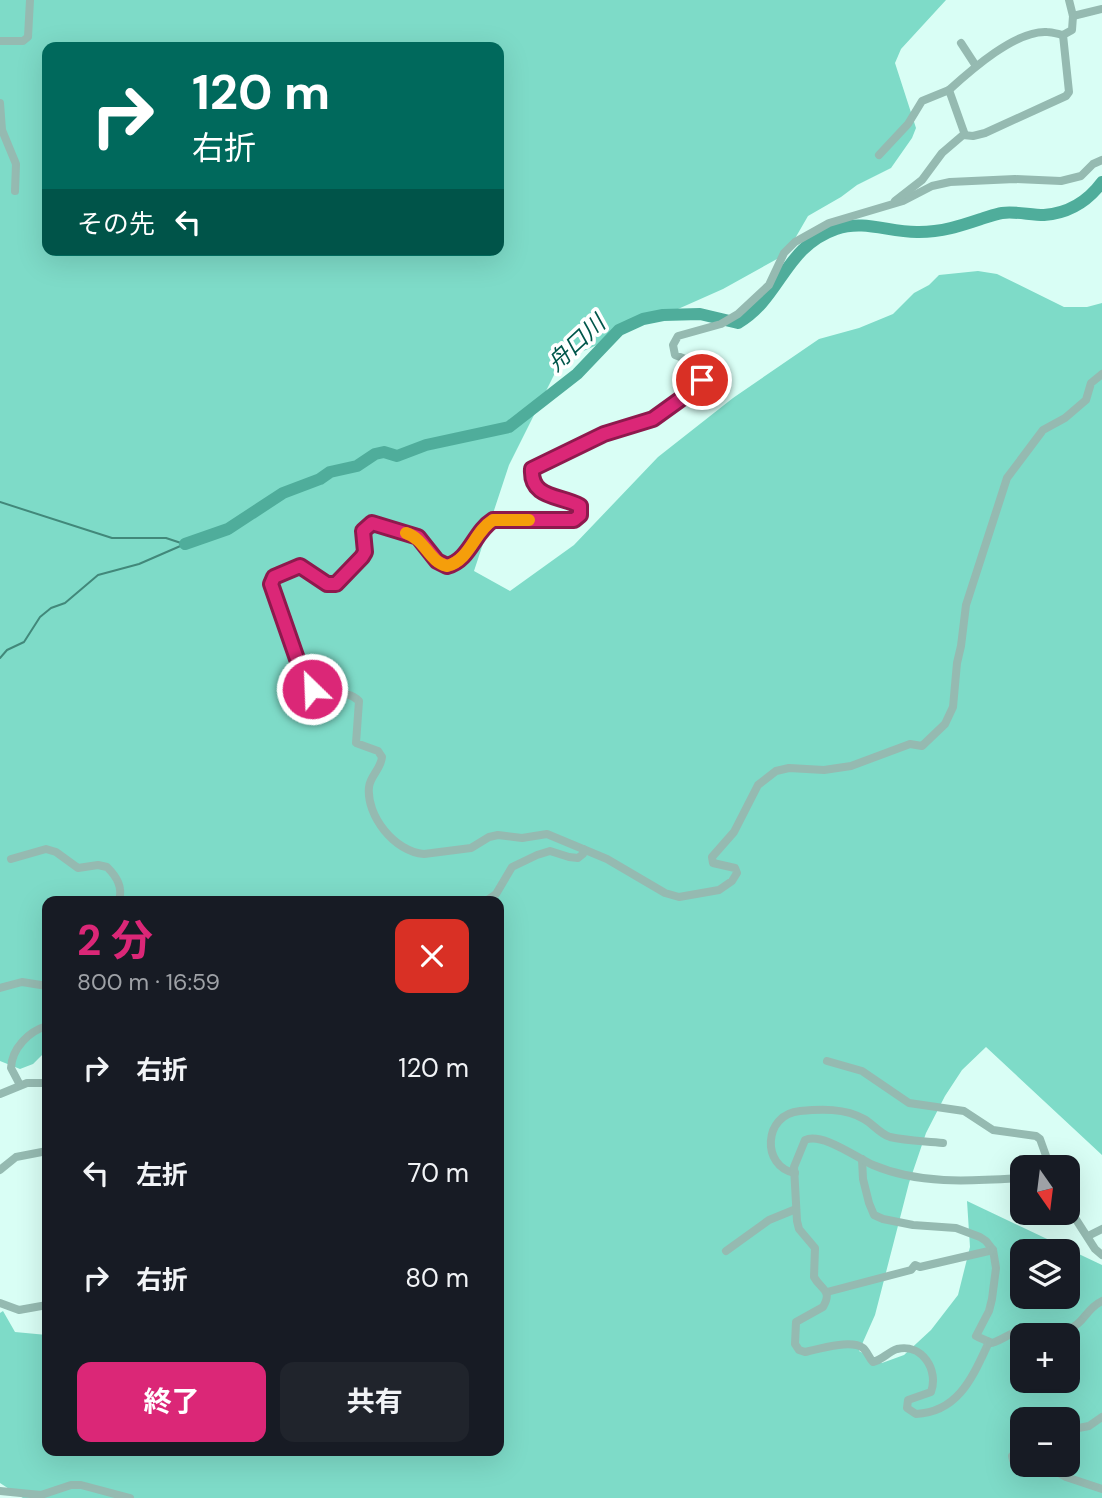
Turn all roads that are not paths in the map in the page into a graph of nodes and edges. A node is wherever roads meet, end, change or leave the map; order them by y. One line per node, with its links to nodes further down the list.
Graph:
1 (30, 0): 6 (street)
2 (1069, 0): 4 (street)
3 (1102, 9): 4 (street)
4 (1073, 16): 5 (street)
5 (1063, 35): 8 (street); 11 (street)
6 (0, 41)
7 (961, 43): 8 (street)
8 (976, 66): 9 (street)
9 (949, 90): 11 (street); 12 (street)
10 (0, 103): 14 (street)
11 (965, 135): 15 (street)
12 (879, 155)
13 (1102, 160): 15 (street)
14 (15, 191)
15 (893, 204): 17 (street)
16 (1102, 374): 17 (street)
17 (583, 849): 20 (street)
18 (11, 859): 19 (street)
19 (120, 896)
20 (493, 896)
21 (42, 985): 22 (street)
22 (0, 988)
23 (42, 1028): 26 (street)
24 (827, 1061): 30 (street)
25 (42, 1083): 26 (street)
26 (20, 1085): 27 (street)
27 (0, 1094)
28 (943, 1143): 33 (street)
29 (42, 1153): 32 (street)
30 (1046, 1155)
31 (862, 1159): 33 (street); 34 (street); 39 (street)
32 (0, 1170)
33 (794, 1172): 35 (street)
34 (1010, 1178)
35 (796, 1209): 40 (street); 42 (street)
36 (1080, 1224): 38 (street)
37 (1102, 1229): 38 (street)
38 (1088, 1236): 41 (street)
39 (993, 1250): 42 (street); 46 (street)
40 (726, 1251)
41 (1102, 1255)
42 (827, 1293): 46 (street)
43 (1102, 1301): 46 (street)
44 (0, 1303): 45 (street)
45 (42, 1306)
46 (989, 1342)
47 (1102, 1417): 48 (street)
48 (1080, 1428)
49 (1067, 1477): 50 (street)
50 (1102, 1489)
51 (0, 1491): 52 (street)
52 (130, 1498)

